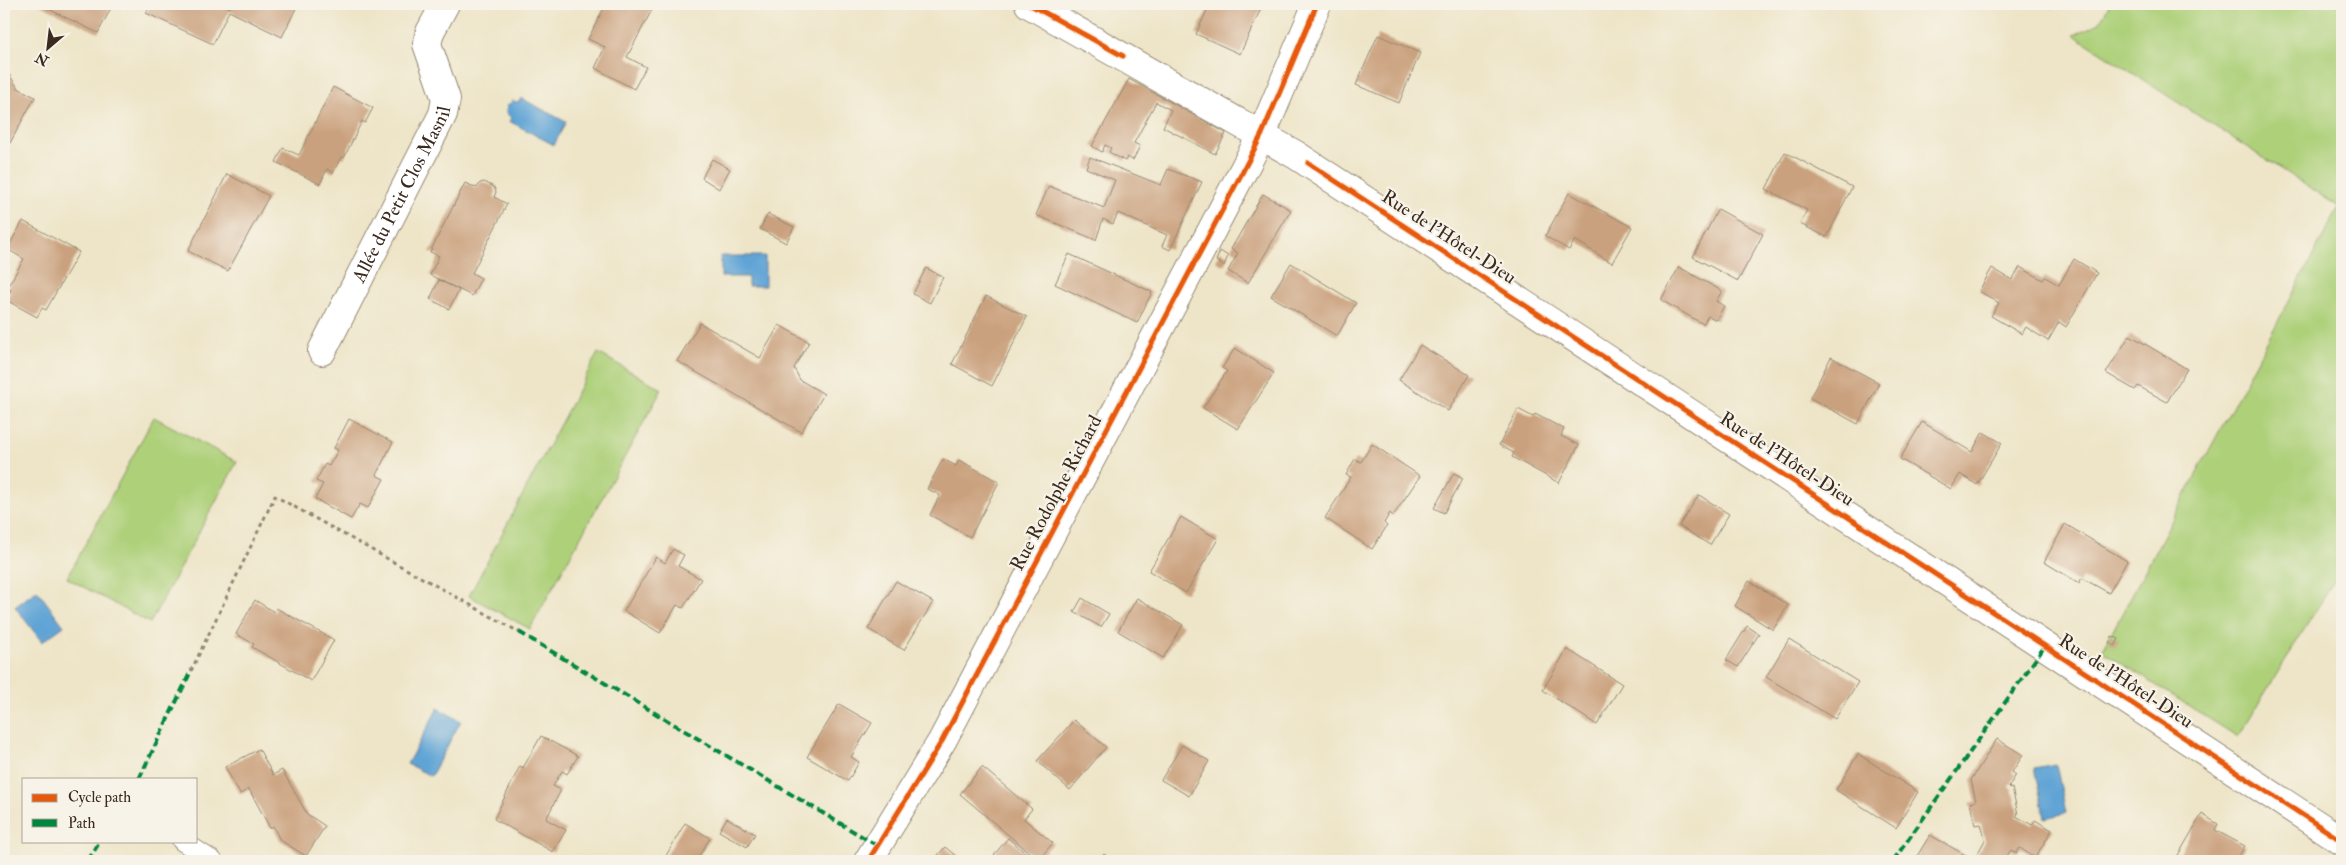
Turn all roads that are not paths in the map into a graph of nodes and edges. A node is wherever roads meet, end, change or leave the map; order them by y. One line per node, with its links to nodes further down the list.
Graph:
1 (445, 4): 5 (street, Allée du Petit Clos Masnil)
2 (1317, 4): 4 (street, Rue Rodolphe Richard)
3 (1033, 5): 4 (street, Rue de l'Hôtel-Dieu)
4 (1262, 134): 6 (street, Rue de l'Hôtel-Dieu); 9 (street, Rue Rodolphe Richard)
5 (322, 351)
6 (2342, 840)
7 (184, 842): 8 (lane)
8 (213, 861)
9 (868, 861)

